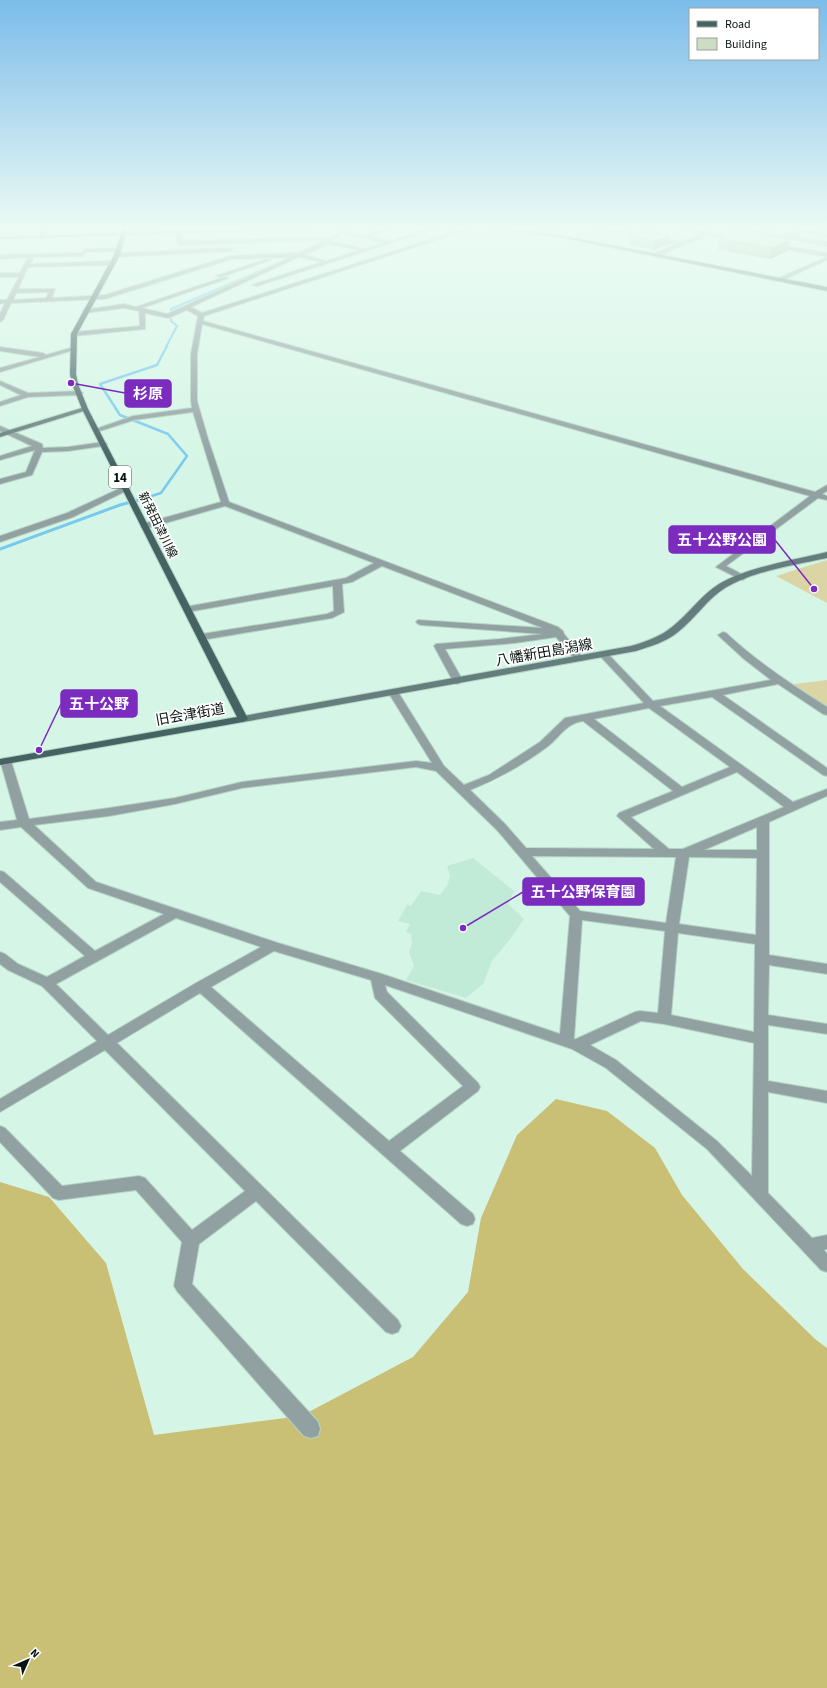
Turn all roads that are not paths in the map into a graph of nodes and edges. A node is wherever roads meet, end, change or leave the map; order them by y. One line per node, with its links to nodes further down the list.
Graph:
1 (7, 307): 12 (street)
2 (88, 307): 9 (main road, 新発田津川線 / 14)
3 (118, 307): 9 (street)
4 (127, 307): 8 (street)
5 (142, 307): 8 (street)
6 (190, 307): 10 (street); 11 (street)
7 (235, 307): 11 (street)
8 (135, 309): 10 (street)
9 (86, 311): 13 (main road, 新発田津川線 / 14)
10 (142, 311): 13 (street)
11 (201, 318): 23 (street); 33 (street)
12 (0, 320)
13 (74, 334): 15 (main road, 新発田津川線 / 14)
14 (0, 349): 16 (street)
15 (74, 349): 16 (street); 19 (main road, 新発田津川線 / 14)
16 (48, 356): 17 (street)
17 (0, 370)
18 (0, 383): 20 (street)
19 (80, 393): 20 (street); 22 (main road, 新発田津川線 / 14)
20 (26, 395): 21 (street)
21 (0, 404)
22 (85, 409): 25 (main road, 新発田津川線 / 14); 26 (street)
23 (196, 409): 25 (street); 35 (street)
24 (0, 428): 26 (street)
25 (96, 430): 27 (main road, 新発田津川線 / 14)
26 (4, 433): 28 (street)
27 (103, 444): 28 (street); 32 (main road, 新発田津川線 / 14)
28 (39, 448): 29 (street); 30 (street)
29 (0, 458)
30 (0, 482)
31 (827, 487): 33 (street)
32 (126, 489): 36 (main road, 新発田津川線 / 14); 37 (street)
33 (817, 495): 34 (street); 40 (street)
34 (827, 498)
35 (225, 503): 36 (street); 39 (street)
36 (145, 526): 42 (main road, 新発田津川線 / 14)
37 (0, 539)
38 (827, 555): 40 (street, 八幡新田島潟線)
39 (381, 563): 41 (street); 44 (street)
40 (743, 577): 47 (street, 八幡新田島潟線)
41 (337, 582): 42 (street); 46 (street)
42 (188, 609): 46 (main road, 新発田津川線 / 14)
43 (421, 622): 44 (street)
44 (559, 632): 48 (street); 49 (street)
45 (723, 635): 50 (street)
46 (202, 637): 56 (main road, 新発田津川線 / 14)
47 (604, 655): 48 (street, 八幡新田島潟線); 53 (street)
48 (579, 660): 49 (street, 八幡新田島潟線)
49 (458, 681): 51 (street, 八幡新田島潟線)
50 (780, 681): 52 (street); 54 (street)
51 (394, 692): 56 (street, 八幡新田島潟線); 58 (street)
52 (715, 694): 53 (street); 60 (street)
53 (651, 705): 55 (street); 59 (street)
54 (827, 712)
55 (585, 717): 61 (street); 62 (street)
56 (243, 719): 57 (main road, 旧会津街道)
57 (2, 761): 66 (street)
58 (440, 768): 61 (street); 66 (street)
59 (737, 768): 62 (street); 64 (street)
60 (827, 772)
61 (463, 789): 68 (street)
62 (680, 792): 69 (street)
63 (827, 792): 64 (street)
64 (792, 807): 65 (street)
65 (763, 820): 70 (street); 71 (street)
66 (24, 823): 67 (street); 73 (street)
67 (0, 826)
68 (522, 852): 69 (street); 74 (street)
69 (666, 853): 70 (street)
70 (683, 854): 71 (street); 75 (street)
71 (762, 854): 76 (street)
72 (0, 875): 79 (street)
73 (175, 913): 77 (street); 79 (street)
74 (576, 915): 75 (street); 90 (street)
75 (672, 928): 76 (street); 85 (street)
76 (762, 940): 80 (street)
77 (273, 946): 82 (street); 84 (street)
78 (0, 957): 83 (street)
79 (94, 957): 83 (street)
80 (762, 959): 81 (street); 86 (street)
81 (827, 969)
82 (377, 977): 90 (street); 95 (street)
83 (47, 983): 89 (street)
84 (201, 986): 89 (street); 95 (street)
85 (664, 1019): 88 (street); 90 (street)
86 (761, 1019): 87 (street); 88 (street)
87 (827, 1029)
88 (761, 1039): 91 (street)
89 (106, 1042): 93 (street); 96 (street)
90 (572, 1043): 97 (street)
91 (761, 1085): 92 (street); 97 (street)
92 (827, 1097)
93 (0, 1106)
94 (0, 1132): 99 (street)
95 (390, 1150): 98 (street)
96 (256, 1192): 99 (street); 103 (street)
97 (760, 1195): 101 (street)
98 (467, 1219)
99 (190, 1240): 104 (street)
100 (827, 1242): 101 (street)
101 (810, 1246): 102 (street)
102 (827, 1265)
103 (392, 1326)
104 (311, 1429)

